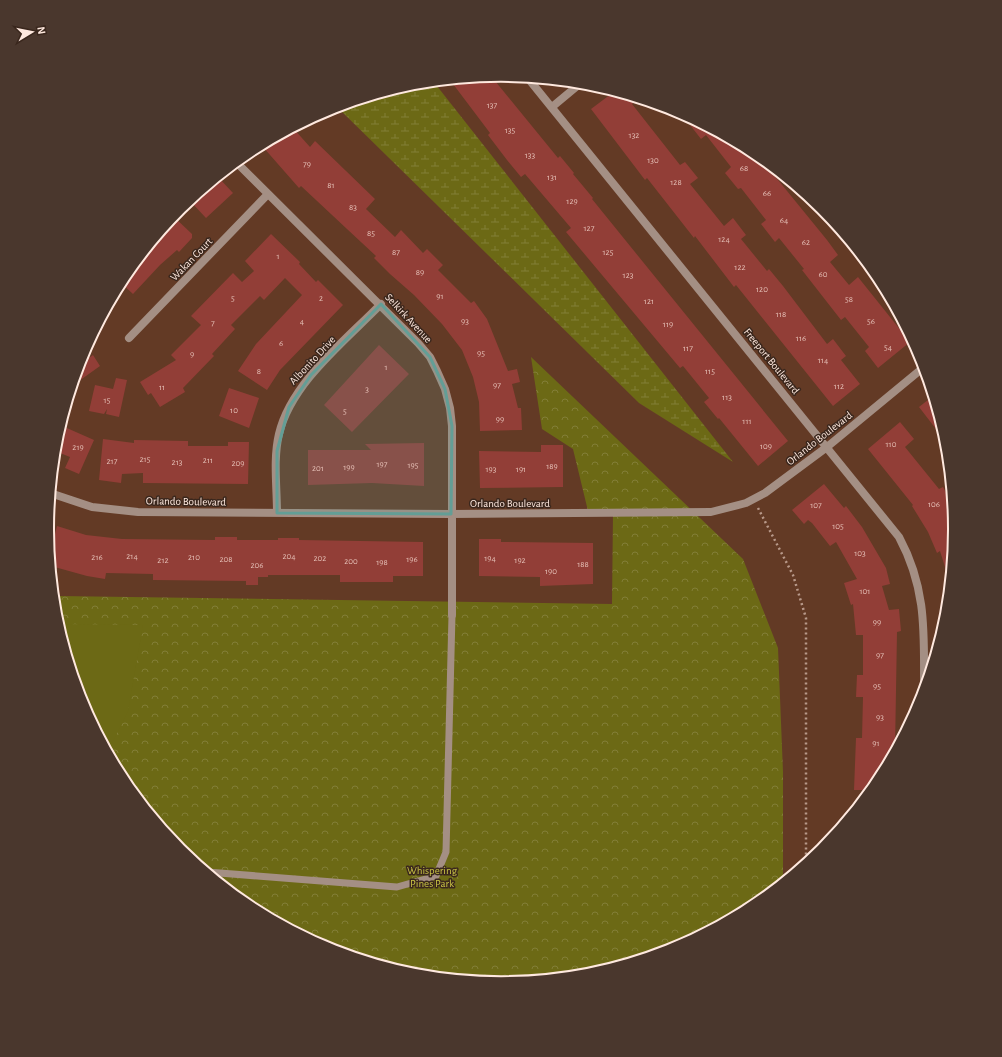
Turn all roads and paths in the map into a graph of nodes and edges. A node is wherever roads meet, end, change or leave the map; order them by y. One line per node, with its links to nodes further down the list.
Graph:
1 (531, 82): 3 (street, Freeport Boulevard)
2 (575, 88): 3 (street)
3 (552, 108): 9 (street, Freeport Boulevard)
4 (240, 166): 5 (street, Selkirk Avenue)
5 (268, 194): 6 (street, Selkirk Avenue); 7 (street, Wakan Court)
6 (381, 304): 12 (street, Albonito Drive); 13 (street, Selkirk Avenue)
7 (129, 338)
8 (919, 371): 9 (street, Orlando Boulevard)
9 (827, 447): 11 (street, Orlando Boulevard); 15 (street, Freeport Boulevard)
10 (55, 495): 12 (street, Orlando Boulevard)
11 (753, 499): 13 (street, Orlando Boulevard); 16 (path)
12 (277, 513): 13 (street, Orlando Boulevard)
13 (451, 514): 14 (street, Selkirk Avenue)
14 (452, 615): 17 (lane)
15 (924, 673)
16 (806, 855)
17 (216, 873)

